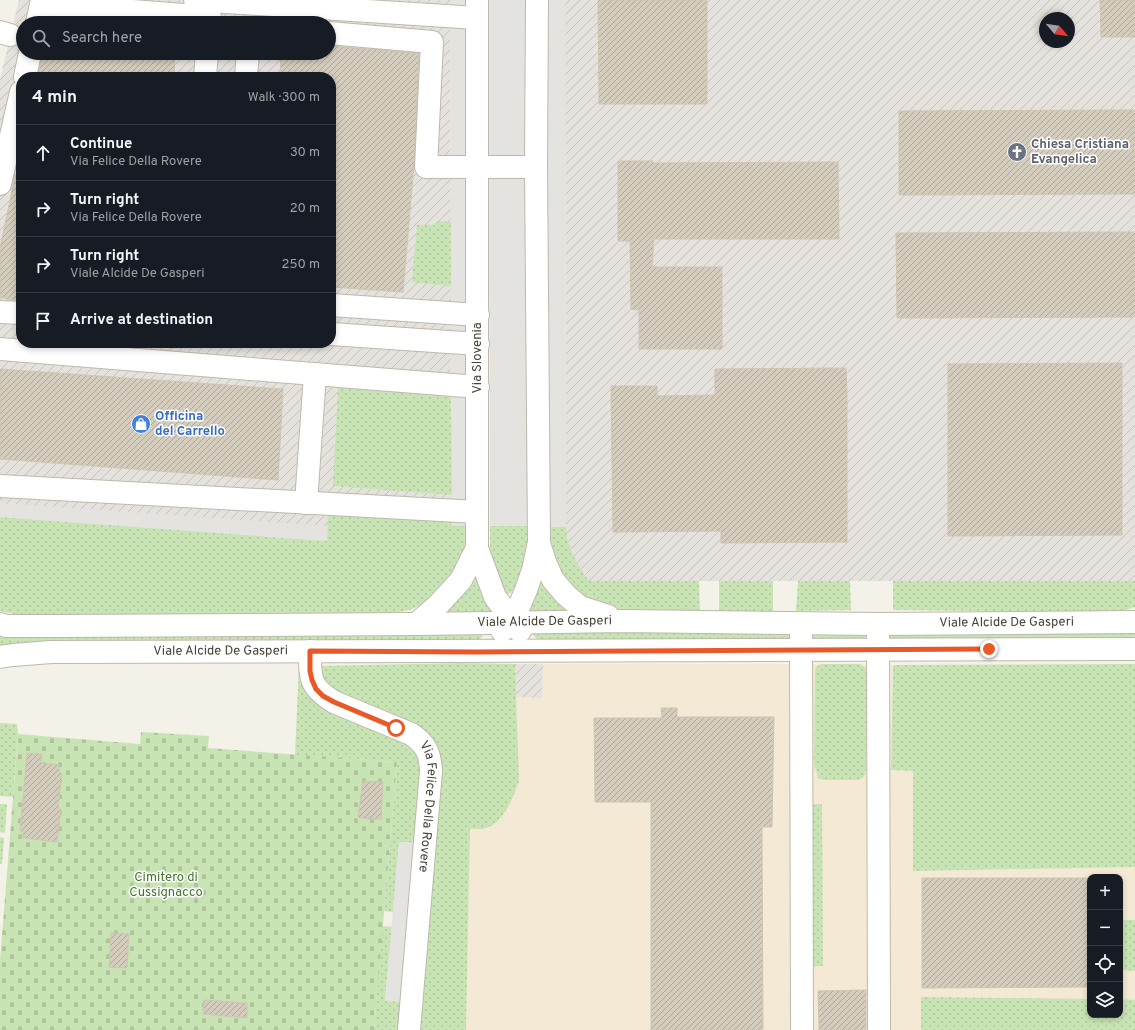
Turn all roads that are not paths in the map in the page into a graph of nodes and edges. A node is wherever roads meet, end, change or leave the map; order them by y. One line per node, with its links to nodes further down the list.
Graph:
1 (195, 0): 3 (street)
2 (537, 0): 16 (street)
3 (284, 3): 4 (street)
4 (477, 9): 15 (street, Via Slovenia)
5 (38, 16): 6 (street)
6 (197, 16)
7 (336, 34): 15 (street)
8 (28, 60): 11 (street)
9 (206, 60): 12 (street)
10 (247, 60): 13 (street)
11 (25, 72)
12 (205, 72)
13 (246, 72)
14 (16, 114): 17 (street)
15 (478, 167): 16 (street); 21 (street, Via Slovenia)
16 (536, 167): 30 (street)
17 (0, 184)
18 (336, 305): 21 (street)
19 (0, 312): 20 (street)
20 (16, 313)
21 (478, 315): 23 (street, Via Slovenia)
22 (336, 334): 23 (street)
23 (478, 344): 26 (street, Via Slovenia)
24 (0, 349): 25 (street)
25 (315, 374): 26 (street); 28 (street)
26 (478, 387): 29 (street, Via Slovenia)
27 (0, 486): 28 (street)
28 (306, 503): 29 (street)
29 (477, 512): 31 (street, Via Slovenia)
30 (539, 542): 32 (street); 34 (street)
31 (477, 548): 34 (street, Via Slovenia); 37 (street, Via Slovenia)
32 (623, 621): 34 (street, Viale Alcide De Gasperi); 35 (street, Viale Alcide De Gasperi)
33 (1135, 622): 38 (street, Viale Alcide De Gasperi)
34 (512, 623): 37 (street, Viale Alcide De Gasperi); 43 (street, Via Slovenia); 44 (street)
35 (801, 623): 38 (street, Viale Alcide De Gasperi); 39 (street)
36 (0, 624): 37 (street, Viale Alcide De Gasperi)
37 (416, 624)
38 (878, 624): 40 (street)
39 (801, 650): 40 (street, Viale Alcide De Gasperi); 43 (street, Viale Alcide De Gasperi); 47 (street)
40 (879, 650): 41 (street, Viale Alcide De Gasperi); 48 (street)
41 (1135, 650)
42 (310, 651): 44 (street, Viale Alcide De Gasperi); 45 (street, Viale Alcide De Gasperi); 46 (street, Via Felice Della Rovere)
43 (539, 651): 44 (street, Viale Alcide De Gasperi)
44 (476, 652)
45 (0, 657)
46 (409, 1030)
47 (802, 1030)
48 (879, 1030)

